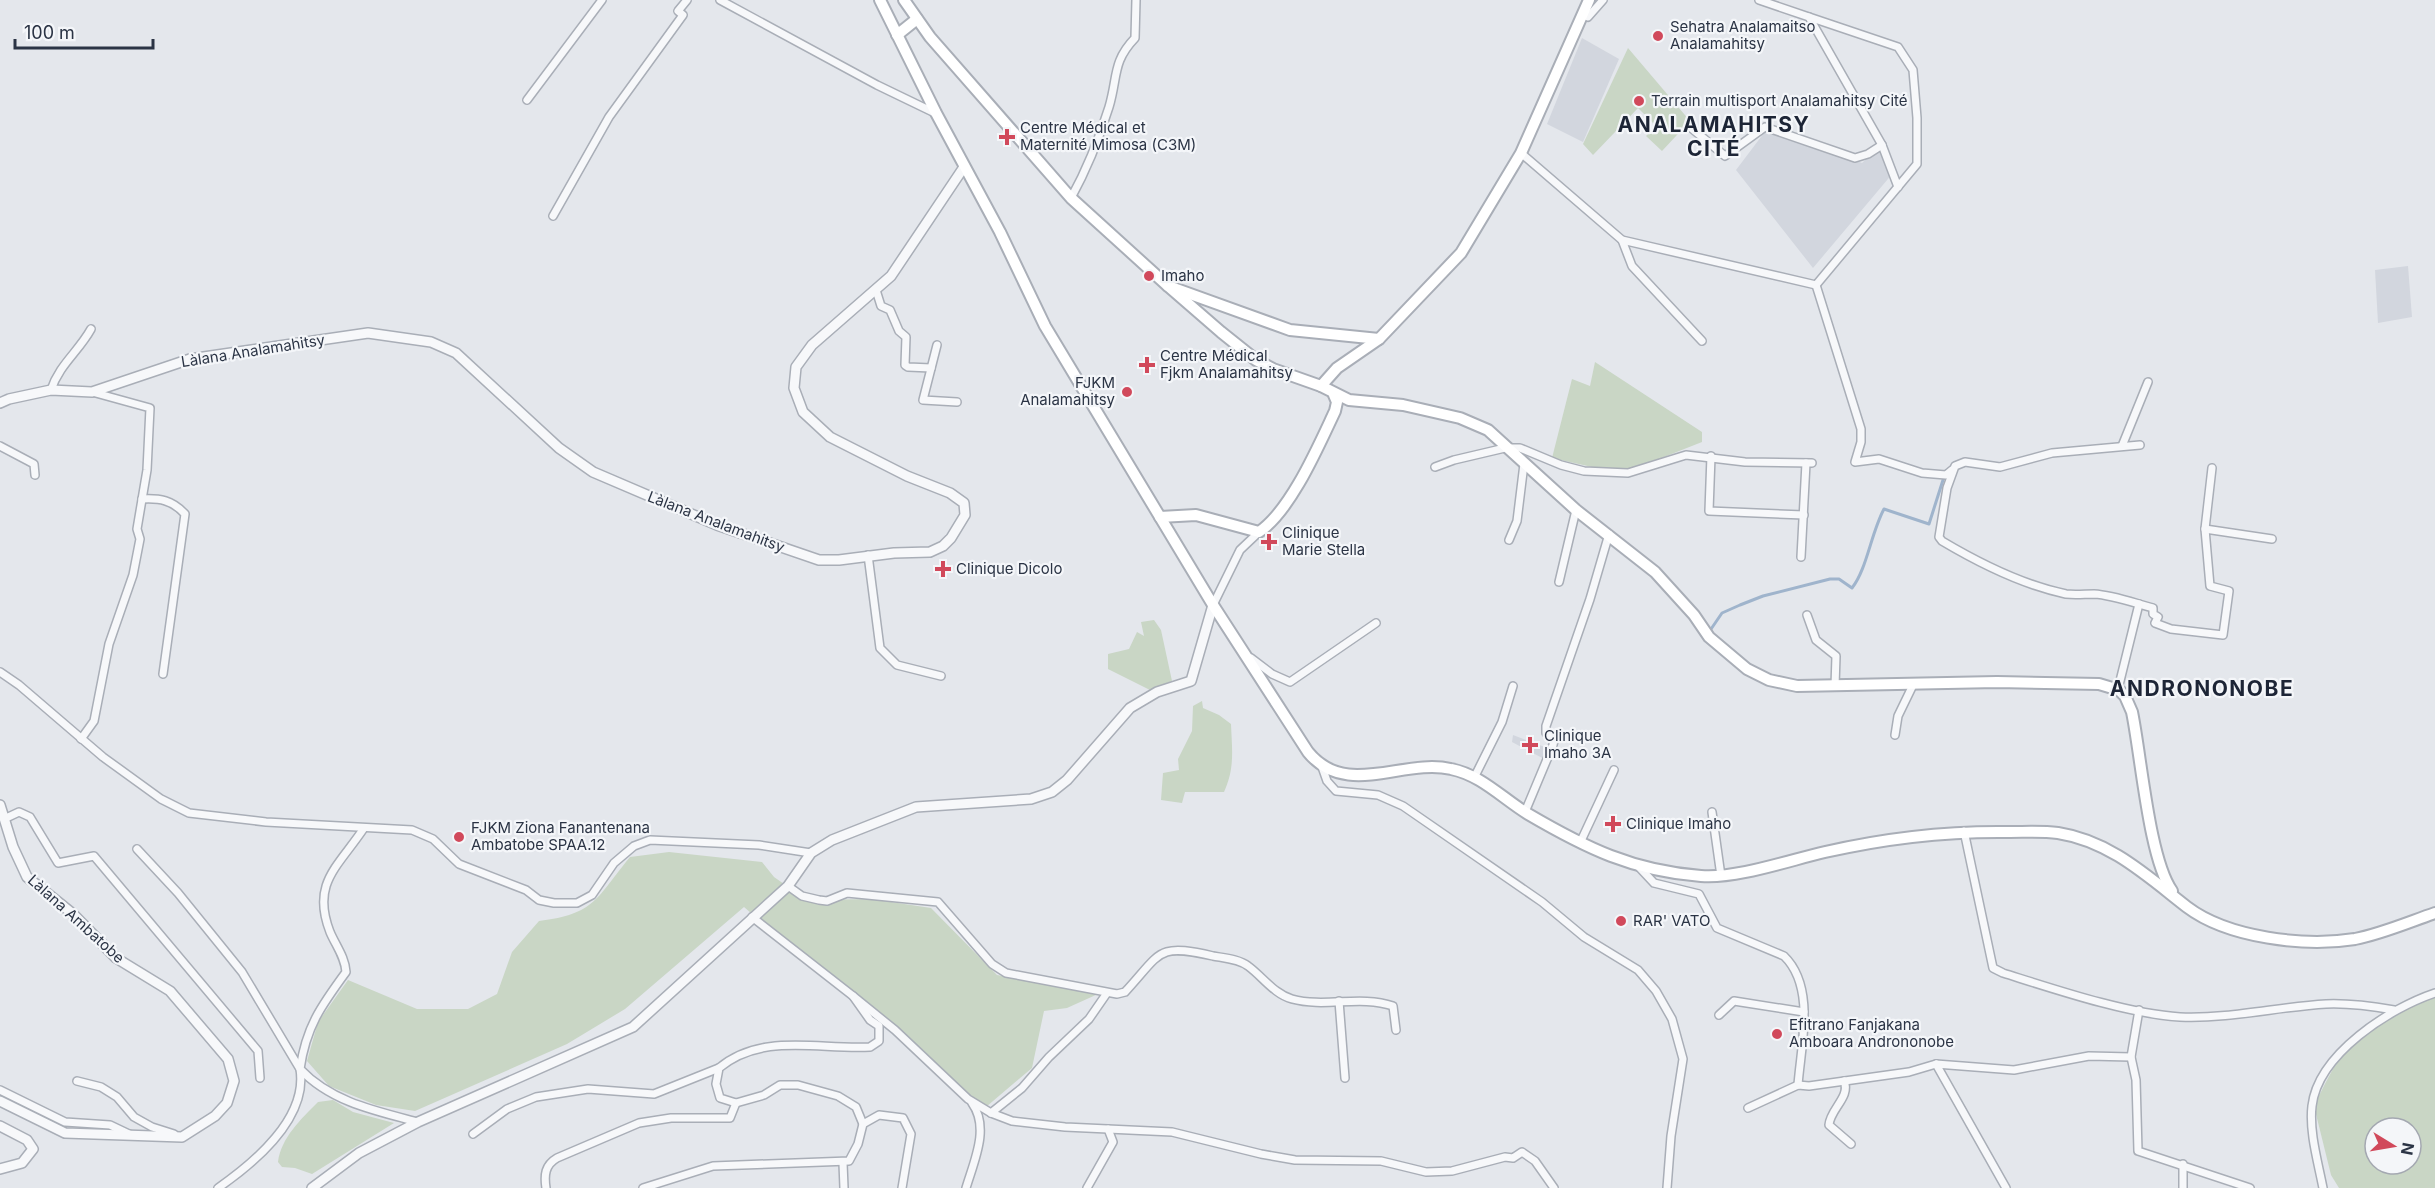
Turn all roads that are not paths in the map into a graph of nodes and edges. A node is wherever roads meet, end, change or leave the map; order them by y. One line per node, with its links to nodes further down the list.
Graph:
1 (602, 0): 14 (street)
2 (687, 0): 22 (street)
3 (720, 0): 15 (street)
4 (904, 0): 12 (main road)
5 (1136, 0): 21 (street)
6 (1589, 0): 10 (main road)
7 (1604, 0): 10 (street)
8 (1759, 0): 11 (street)
9 (884, 1): 13 (main road)
10 (1583, 14): 18 (main road)
11 (1809, 17): 17 (street); 20 (street)
12 (917, 19): 13 (main road); 21 (main road)
13 (897, 35): 15 (main road)
14 (527, 100)
15 (936, 113): 19 (main road)
16 (1690, 127): 17 (street)
17 (1881, 145): 20 (street)
18 (1521, 153): 23 (street); 28 (main road)
19 (964, 167): 26 (street, Làlana Analamahitsy); 52 (main road)
20 (1898, 187): 24 (street)
21 (1071, 198): 25 (main road)
22 (553, 216)
23 (1622, 240): 24 (street); 29 (street)
24 (1816, 285): 45 (street)
25 (1168, 286): 28 (main road); 33 (main road)
26 (876, 290): 31 (street); 58 (street, Làlana Analamahitsy)
27 (91, 328): 34 (street)
28 (1380, 339): 33 (main road)
29 (1702, 341)
30 (937, 345): 31 (street)
31 (931, 368): 37 (street)
32 (2148, 382): 41 (street)
33 (1321, 386): 36 (main road)
34 (51, 390): 35 (street, Làlana Analamahitsy); 38 (street, Làlana Analamahitsy)
35 (92, 392): 49 (street); 58 (street, Làlana Analamahitsy)
36 (1334, 395): 42 (main road); 54 (main road)
37 (957, 402)
38 (0, 403)
39 (2140, 445): 41 (street)
40 (0, 446): 48 (street)
41 (2122, 446): 45 (street)
42 (1506, 448): 43 (street); 44 (main road); 46 (street)
43 (1711, 456): 51 (street); 51 (street)
44 (1524, 464): 50 (main road); 57 (street)
45 (1955, 466): 61 (street)
46 (1435, 467)
47 (2212, 468): 53 (street)
48 (36, 475)
49 (142, 499): 67 (street); 74 (street)
50 (1576, 510): 55 (main road); 60 (street)
51 (1804, 515): 59 (street)
52 (1160, 517): 54 (main road); 62 (main road)
53 (2205, 529): 56 (street); 61 (street)
54 (1259, 532): 62 (street)
55 (1609, 534): 71 (main road); 79 (street)
56 (2272, 539)
57 (1509, 540)
58 (868, 555): 68 (street)
59 (1801, 557)
60 (1559, 582)
61 (2139, 604): 72 (street)
62 (1213, 605): 65 (main road); 86 (street)
63 (1808, 615): 71 (street)
64 (1376, 623): 65 (street)
65 (1248, 656): 75 (main road)
66 (0, 672): 74 (street)
67 (163, 674)
68 (941, 676)
69 (1913, 685): 71 (main road); 72 (main road); 73 (street)
70 (1513, 686): 77 (street)
71 (1836, 686)
72 (2118, 689): 90 (main road)
73 (1895, 735)
74 (81, 739): 82 (street)
75 (1321, 764): 77 (main road); 137 (street)
76 (1614, 770): 84 (street)
77 (1475, 776): 79 (main road)
78 (0, 805): 81 (street, Làlana Ambatobe)
79 (1525, 812): 84 (main road)
80 (1712, 812): 88 (street)
81 (4, 819): 106 (street); 123 (street, Làlana Ambatobe)
82 (364, 828): 86 (street); 105 (street)
83 (1964, 831): 88 (main road); 90 (main road); 97 (street)
84 (1580, 843): 87 (main road)
85 (137, 849): 105 (street)
86 (811, 853): 89 (street)
87 (1639, 867): 88 (main road); 99 (street)
88 (1721, 876)
89 (788, 886): 92 (street); 93 (street)
90 (2177, 898): 91 (main road)
91 (2435, 914)
92 (752, 917): 95 (street); 117 (street)
93 (1107, 993): 96 (street); 116 (street)
94 (2435, 993): 98 (street)
95 (853, 996): 104 (street); 112 (street)
96 (1339, 1000): 101 (street); 107 (street)
97 (2139, 1010): 98 (street); 102 (street)
98 (2394, 1010): 141 (street)
99 (1804, 1012): 100 (street); 110 (street)
100 (1719, 1015)
101 (1396, 1030)
102 (2131, 1057): 103 (street); 126 (street)
103 (1936, 1064): 109 (street); 138 (street)
104 (719, 1068): 114 (street); 121 (street)
105 (300, 1069): 117 (street); 128 (street)
106 (260, 1078)
107 (1345, 1078)
108 (76, 1081): 123 (street)
109 (1844, 1081): 110 (street); 124 (street)
110 (1798, 1085): 115 (street)
111 (0, 1090): 122 (street)
112 (968, 1099): 116 (street); 134 (street)
113 (0, 1101): 122 (street)
114 (736, 1103): 118 (street); 130 (street)
115 (1748, 1108)
116 (991, 1113): 120 (street)
117 (418, 1122): 129 (street)
118 (863, 1125): 125 (street); 133 (street)
119 (0, 1126): 127 (street)
120 (1108, 1129): 135 (street); 136 (street)
121 (473, 1134)
122 (133, 1137): 123 (street)
123 (182, 1137)
124 (1851, 1144)
125 (843, 1163): 131 (street); 132 (street)
126 (2182, 1164): 139 (street); 140 (street)
127 (0, 1169)
128 (218, 1188)
129 (312, 1188)
130 (546, 1188)
131 (643, 1188)
132 (844, 1188)
133 (902, 1188)
134 (966, 1188)
135 (1087, 1188)
136 (1554, 1188)
137 (1667, 1188)
138 (2006, 1188)
139 (2183, 1188)
140 (2250, 1188)
141 (2323, 1188)

